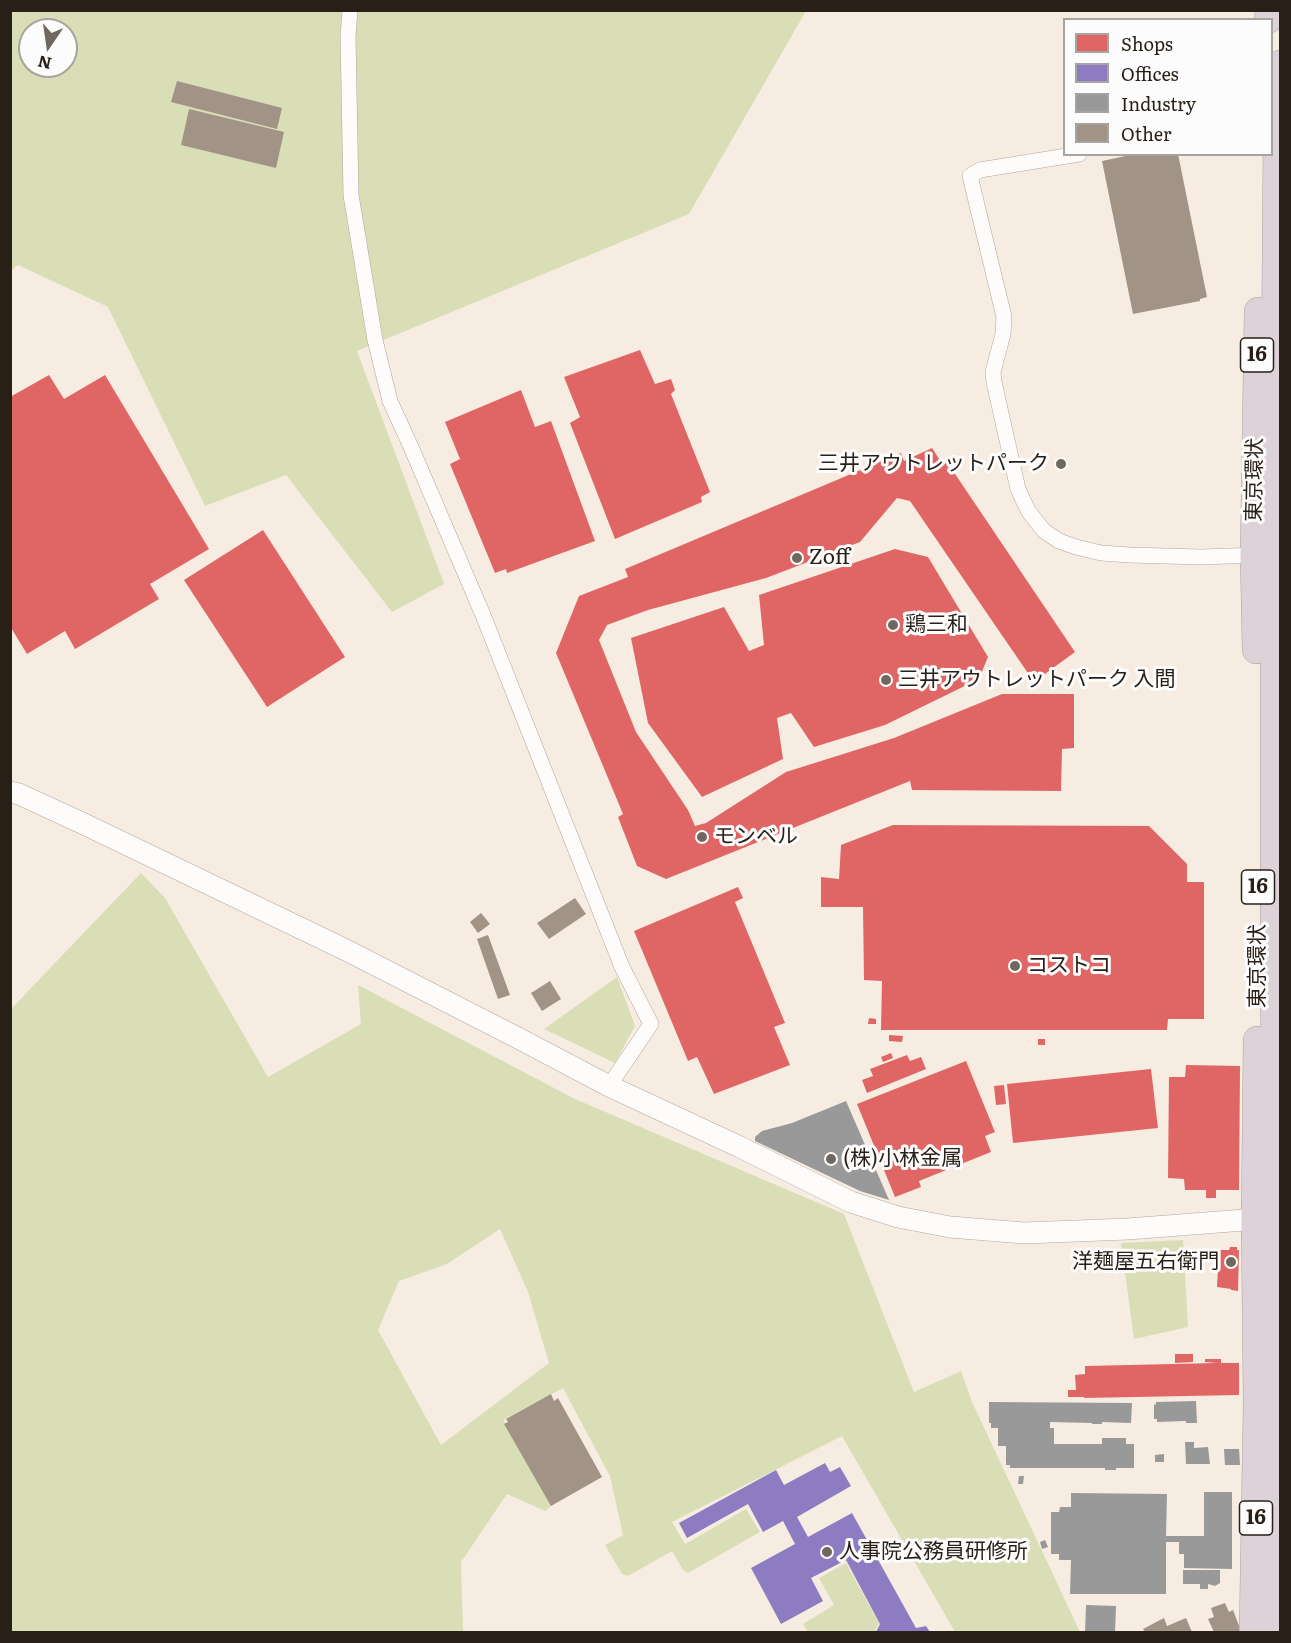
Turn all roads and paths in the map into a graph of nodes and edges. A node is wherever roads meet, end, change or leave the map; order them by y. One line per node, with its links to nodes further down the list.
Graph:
1 (350, 10): 8 (street)
2 (1281, 64): 5 (highway, 東京環状 / 16)
3 (1067, 156): 6 (street)
4 (1259, 156): 6 (highway, 東京環状 / 16)
5 (1277, 509): 6 (highway, 東京環状 / 16)
6 (1264, 554): 9 (highway, 東京環状 / 16); 10 (highway, 東京環状 / 16)
7 (10, 792): 8 (street)
8 (609, 1086): 10 (street)
9 (1278, 1117): 10 (highway, 東京環状 / 16)
10 (1272, 1218): 11 (highway, 東京環状 / 16); 12 (highway, 東京環状 / 16)
11 (1278, 1581): 13 (highway, 東京環状 / 16)
12 (1253, 1632)
13 (1275, 1632)

